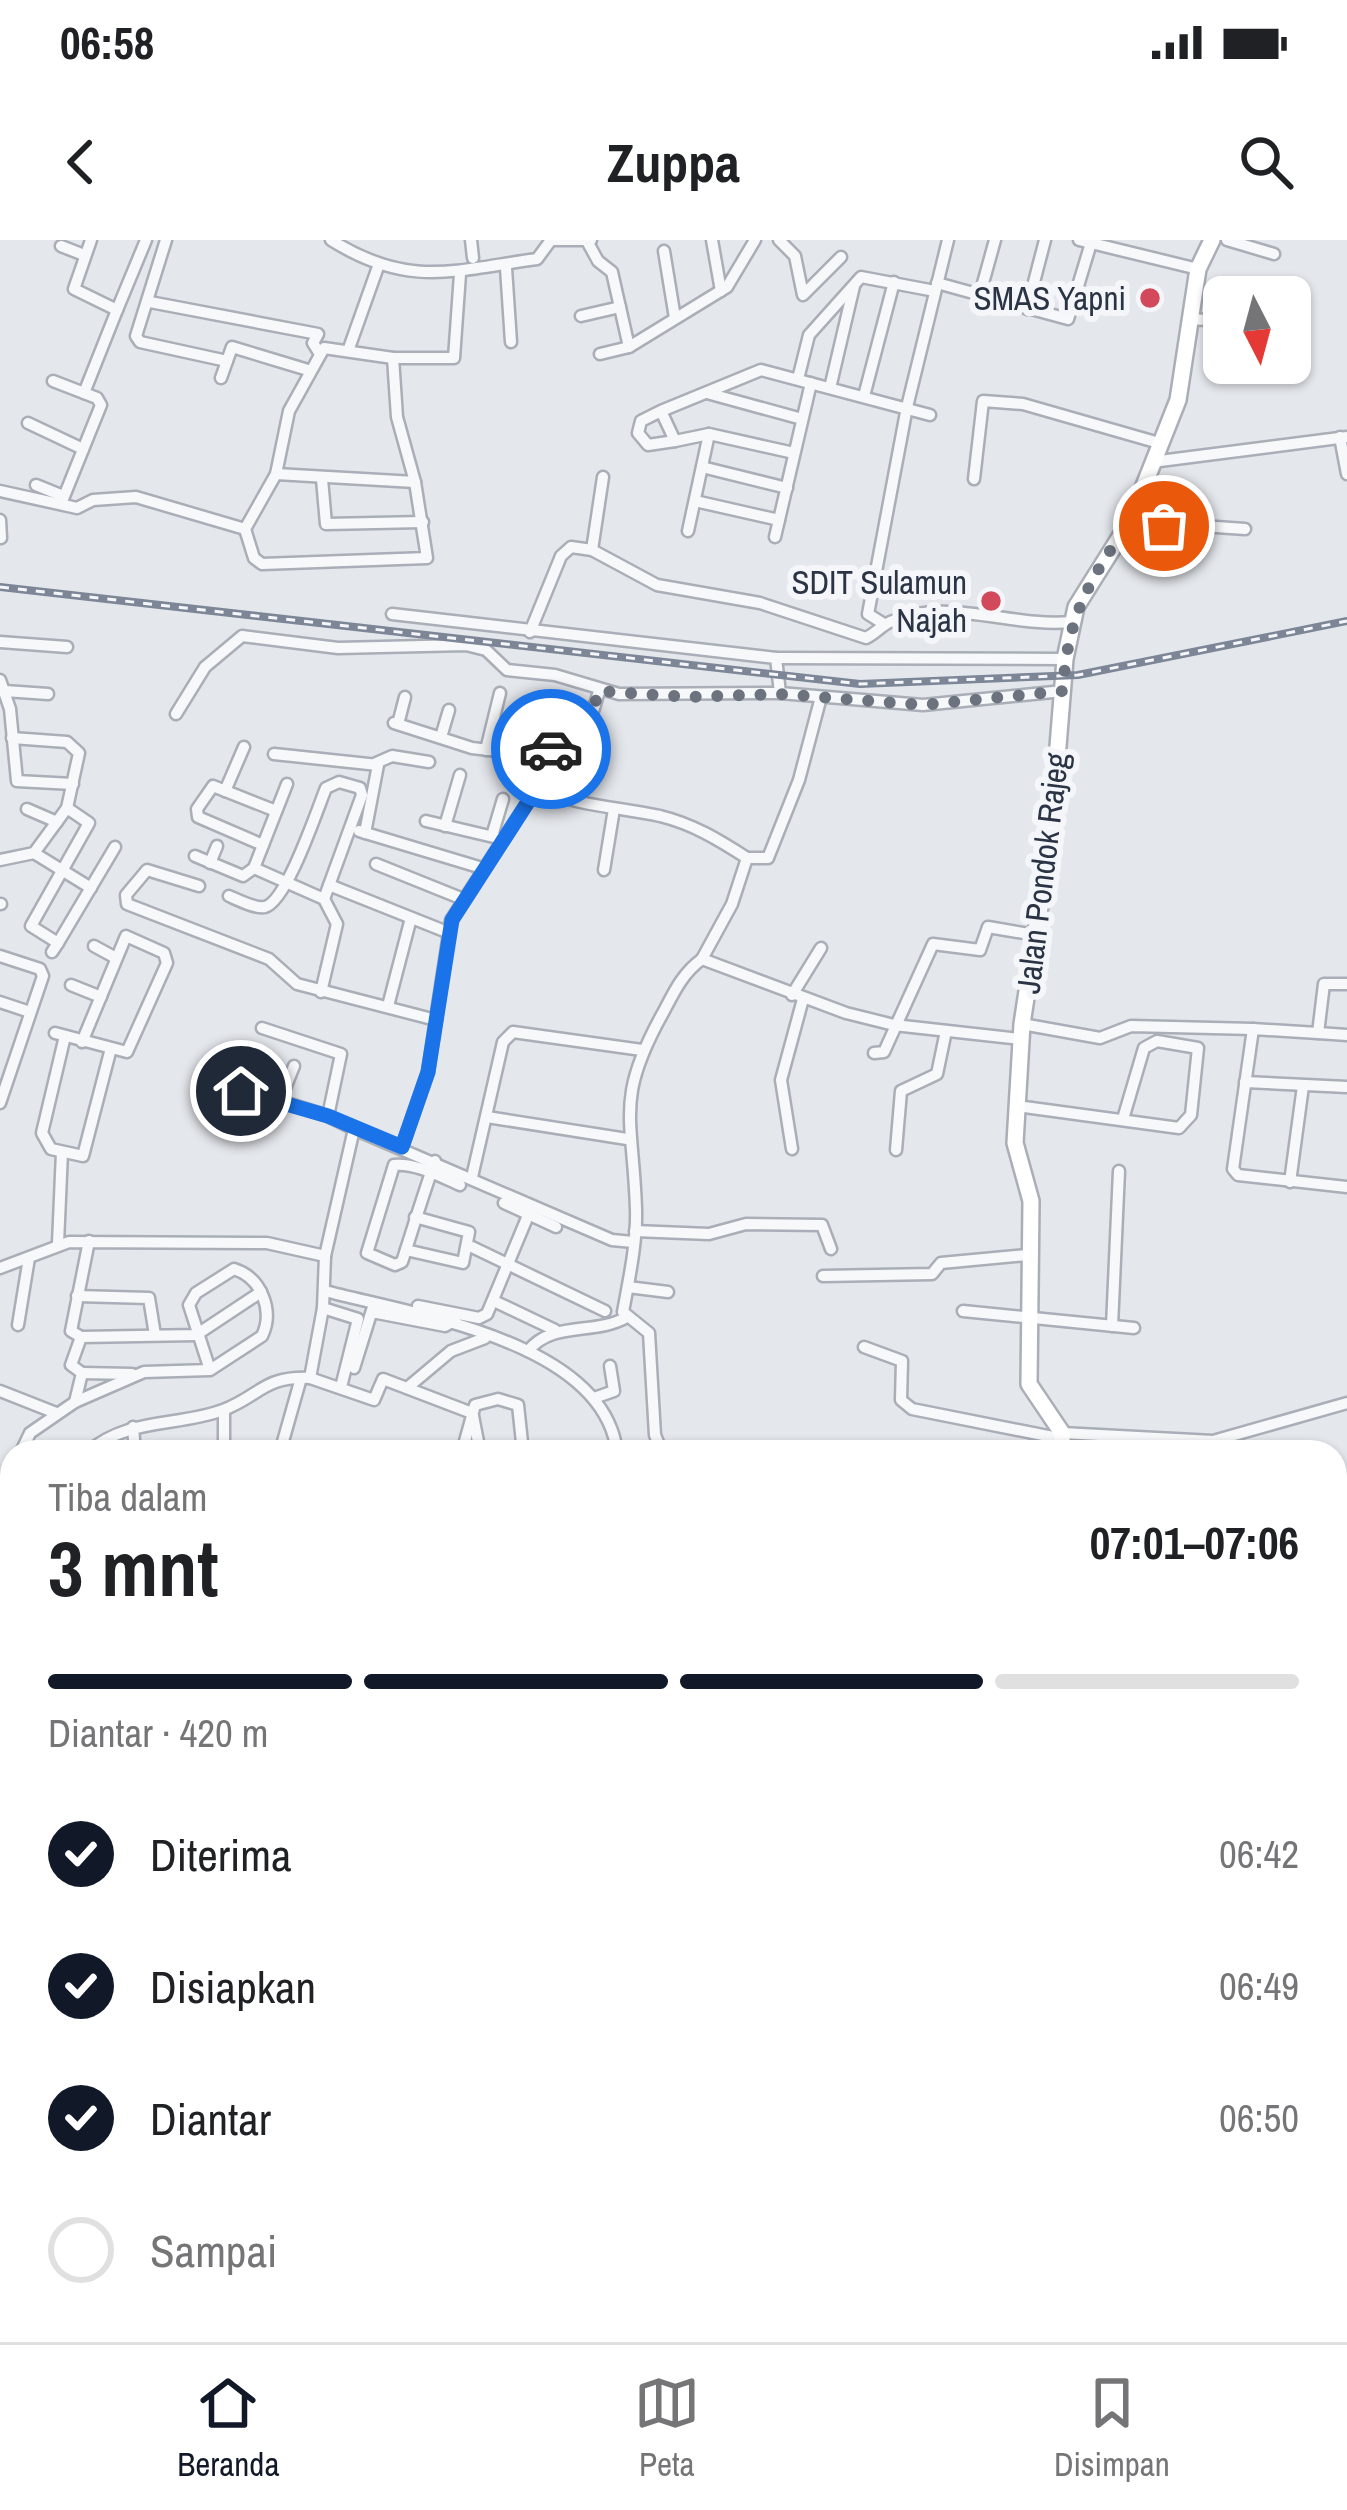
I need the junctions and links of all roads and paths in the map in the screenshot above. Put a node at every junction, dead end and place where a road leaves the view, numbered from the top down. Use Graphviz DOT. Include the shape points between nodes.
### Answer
graph roads {
  1 [pos="91,240"];
  2 [pos="146,240"];
  3 [pos="166,240"];
  4 [pos="331,240"];
  5 [pos="471,240"];
  6 [pos="712,240"];
  7 [pos="755,240"];
  8 [pos="779,240"];
  9 [pos="948,240"];
  10 [pos="995,240"];
  11 [pos="1045,240"];
  12 [pos="1212,240"];
  13 [pos="1227,240"];
  14 [pos="590,241"];
  15 [pos="1085,241"];
  16 [pos="61,246"];
  17 [pos="664,251"];
  18 [pos="1274,254"];
  19 [pos="84,255"];
  20 [pos="841,256"];
  21 [pos="473,257"];
  22 [pos="379,263"];
  23 [pos="506,268"];
  24 [pos="1198,269"];
  25 [pos="460,274"];
  26 [pos="855,281"];
  27 [pos="894,282"];
  28 [pos="936,287"];
  29 [pos="721,291"];
  30 [pos="980,294"];
  31 [pos="150,302"];
  32 [pos="620,307"];
  33 [pos="1027,309"];
  34 [pos="117,310"];
  35 [pos="581,316"];
  36 [pos="675,317"];
  37 [pos="1189,319"];
  38 [pos="1203,320"];
  39 [pos="511,342"];
  40 [pos="628,347"];
  41 [pos="348,351"];
  42 [pos="320,354"];
  43 [pos="600,354"];
  44 [pos="393,358"];
  45 [pos="227,361"];
  46 [pos="308,370"];
  47 [pos="221,377"];
  48 [pos="53,381"];
  49 [pos="804,381"];
  50 [pos="830,388"];
  51 [pos="84,393"];
  52 [pos="706,393"];
  53 [pos="864,396"];
  54 [pos="907,407"];
  55 [pos="661,411"];
  56 [pos="930,415"];
  57 [pos="802,418"];
  58 [pos="28,423"];
  59 [pos="709,434"];
  60 [pos="1344,437"];
  61 [pos="675,441"];
  62 [pos="1159,443"];
  63 [pos="83,449"];
  64 [pos="794,452"];
  65 [pos="1152,462"];
  66 [pos="702,467"];
  67 [pos="1347,474"];
  68 [pos="274,477"];
  69 [pos="603,477"];
  70 [pos="322,479"];
  71 [pos="974,479"];
  72 [pos="289,482"];
  73 [pos="415,482"];
  74 [pos="35,485"];
  75 [pos="787,488"];
  76 [pos="0,491"];
  77 [pos="62,500"];
  78 [pos="694,501"];
  79 [pos="0,520"];
  80 [pos="779,520"];
  81 [pos="1130,521"];
  82 [pos="423,522"];
  83 [pos="244,529"];
  84 [pos="1245,530"];
  85 [pos="688,531"];
  86 [pos="776,537"];
  87 [pos="1,538"];
  88 [pos="592,550"];
  89 [pos="392,614"];
  90 [pos="1071,622"];
  91 [pos="884,624"];
  92 [pos="530,632"];
  93 [pos="0,642"];
  94 [pos="67,646"];
  95 [pos="776,658"];
  96 [pos="1066,659"];
  97 [pos="2,686"];
  98 [pos="598,691"];
  99 [pos="1063,691"];
  100 [pos="500,693"];
  101 [pos="48,694"];
  102 [pos="780,694"];
  103 [pos="405,697"];
  104 [pos="821,698"];
  105 [pos="449,710"];
  106 [pos="176,714"];
  107 [pos="441,737"];
  108 [pos="12,738"];
  109 [pos="244,747"];
  110 [pos="486,750"];
  111 [pos="274,754"];
  112 [pos="549,758"];
  113 [pos="429,762"];
  114 [pos="376,763"];
  115 [pos="460,775"];
  116 [pos="74,784"];
  117 [pos="287,784"];
  118 [pos="537,788"];
  119 [pos="225,790"];
  120 [pos="503,799"];
  121 [pos="67,808"];
  122 [pos="27,809"];
  123 [pos="614,809"];
  124 [pos="276,811"];
  125 [pos="426,821"];
  126 [pos="57,823"];
  127 [pos="446,826"];
  128 [pos="351,828"];
  129 [pos="364,832"];
  130 [pos="497,837"];
  131 [pos="263,845"];
  132 [pos="217,846"];
  133 [pos="115,847"];
  134 [pos="34,853"];
  135 [pos="195,856"];
  136 [pos="747,858"];
  137 [pos="0,860"];
  138 [pos="210,862"];
  139 [pos="376,864"];
  140 [pos="254,868"];
  141 [pos="482,868"];
  142 [pos="604,870"];
  143 [pos="62,871"];
  144 [pos="286,884"];
  145 [pos="199,886"];
  146 [pos="329,886"];
  147 [pos="91,888"];
  148 [pos="229,896"];
  149 [pos="323,898"];
  150 [pos="464,899"];
  151 [pos="411,918"];
  152 [pos="447,932"];
  153 [pos="1035,935"];
  154 [pos="94,946"];
  155 [pos="821,948"];
  156 [pos="0,956"];
  157 [pos="116,958"];
  158 [pos="702,959"];
  159 [pos="1347,984"];
  160 [pos="71,985"];
  161 [pos="321,992"];
  162 [pos="101,997"];
  163 [pos="798,997"];
  164 [pos="0,1002"];
  165 [pos="388,1006"];
  166 [pos="29,1012"];
  167 [pos="436,1020"];
  168 [pos="894,1025"];
  169 [pos="262,1028"];
  170 [pos="1253,1029"];
  171 [pos="946,1030"];
  172 [pos="1021,1032"];
  173 [pos="1318,1033"];
  174 [pos="1347,1035"];
  175 [pos="82,1042"];
  176 [pos="0,1046"];
  177 [pos="642,1050"];
  178 [pos="16,1051"];
  179 [pos="110,1052"];
  180 [pos="874,1053"];
  181 [pos="294,1066"];
  182 [pos="1245,1082"];
  183 [pos="215,1084"];
  184 [pos="1303,1086"];
  185 [pos="1347,1087"];
  186 [pos="1,1095"];
  187 [pos="280,1101"];
  188 [pos="1017,1106"];
  189 [pos="328,1116"];
  190 [pos="487,1117"];
  191 [pos="1123,1119"];
  192 [pos="354,1130"];
  193 [pos="626,1138"];
  194 [pos="402,1147"];
  195 [pos="792,1149"];
  196 [pos="896,1150"];
  197 [pos="62,1152"];
  198 [pos="433,1167"];
  199 [pos="1119,1171"];
  200 [pos="472,1177"];
  201 [pos="1290,1182"];
  202 [pos="460,1185"];
  203 [pos="1347,1187"];
  204 [pos="504,1203"];
  205 [pos="531,1210"];
  206 [pos="415,1216"];
  207 [pos="556,1228"];
  208 [pos="634,1237"];
  209 [pos="89,1241"];
  210 [pos="58,1243"];
  211 [pos="472,1247"];
  212 [pos="831,1249"];
  213 [pos="406,1250"];
  214 [pos="1027,1255"];
  215 [pos="325,1256"];
  216 [pos="29,1258"];
  217 [pos="511,1264"];
  218 [pos="0,1268"];
  219 [pos="823,1276"];
  220 [pos="628,1287"];
  221 [pos="325,1291"];
  222 [pos="261,1292"];
  223 [pos="668,1292"];
  224 [pos="77,1296"];
  225 [pos="494,1301"];
  226 [pos="409,1304"];
  227 [pos="323,1308"];
  228 [pos="373,1308"];
  229 [pos="604,1311"];
  230 [pos="963,1311"];
  231 [pos="627,1317"];
  232 [pos="1027,1321"];
  233 [pos="18,1324"];
  234 [pos="1112,1326"];
  235 [pos="1134,1328"];
  236 [pos="555,1330"];
  237 [pos="196,1335"];
  238 [pos="155,1336"];
  239 [pos="81,1337"];
  240 [pos="484,1338"];
  241 [pos="864,1347"];
  242 [pos="528,1351"];
  243 [pos="610,1366"];
  244 [pos="353,1368"];
  245 [pos="210,1370"];
  246 [pos="82,1373"];
  247 [pos="134,1375"];
  248 [pos="306,1378"];
  249 [pos="341,1387"];
  250 [pos="407,1388"];
  251 [pos="0,1391"];
  252 [pos="594,1399"];
  253 [pos="76,1402"];
  254 [pos="1347,1403"];
  255 [pos="38,1405"];
  256 [pos="224,1410"];
  257 [pos="472,1412"];
  258 [pos="56,1413"];
  259 [pos="134,1427"];
  260 [pos="30,1433"];
  261 [pos="114,1436"];
  262 [pos="27,1440"];
  263 [pos="108,1440"];
  264 [pos="114,1440"];
  265 [pos="135,1440"];
  266 [pos="224,1440"];
  267 [pos="284,1440"];
  268 [pos="471,1440"];
  269 [pos="520,1440"];
  270 [pos="615,1440"];
  271 [pos="658,1440"];
  272 [pos="1057,1440"];
  273 [pos="1061,1440"];
  274 [pos="1217,1440"];
  1 -- 19 [label="street"];
  2 -- 34 [label="street"];
  3 -- 31 [label="street"];
  4 -- 22 [label="street"];
  5 -- 21 [label="street"];
  6 -- 29 [label="street"];
  7 -- 29 [label="street"];
  8 -- 20 [label="street" via="795,256 803,295"];
  9 -- 28 [label="street"];
  10 -- 30 [label="street"];
  11 -- 33 [label="street"];
  12 -- 24 [label="main road, Jalan Pondok Rajeg"];
  13 -- 18 [label="street"];
  14 -- 23 [label="street" via="551,240 537,259"];
  14 -- 32 [label="street" via="612,272"];
  15 -- 24 [label="street"];
  15 -- 33 [label="street" via="1068,319"];
  16 -- 19 [label="street"];
  17 -- 36 [label="street"];
  19 -- 34 [label="street" via="74,289"];
  22 -- 25 [label="street"];
  22 -- 41 [label="street"];
  23 -- 25 [label="street"];
  23 -- 39 [label="street"];
  24 -- 37 [label="main road, Jalan Pondok Rajeg"];
  25 -- 44 [label="street" via="454,358"];
  26 -- 27 [label="street"];
  26 -- 49 [label="street" via="809,335"];
  26 -- 50 [label="street"];
  27 -- 28 [label="street"];
  27 -- 53 [label="street"];
  28 -- 30 [label="street"];
  28 -- 54 [label="street"];
  29 -- 36 [label="street"];
  30 -- 33 [label="street"];
  31 -- 42 [label="street" via="318,334"];
  31 -- 45 [label="street" via="140,341"];
  32 -- 35 [label="street"];
  32 -- 40 [label="street"];
  34 -- 51 [label="street"];
  36 -- 40 [label="street"];
  37 -- 38 [label="street"];
  37 -- 62 [label="main road, Jalan Pondok Rajeg" via="1186,375"];
  40 -- 43 [label="street"];
  41 -- 42 [label="street"];
  41 -- 44 [label="street"];
  42 -- 46 [label="street"];
  44 -- 73 [label="street" via="399,433"];
  45 -- 46 [label="street" via="233,347"];
  45 -- 47 [label="street"];
  46 -- 68 [label="street"];
  48 -- 51 [label="street"];
  49 -- 50 [label="street"];
  49 -- 52 [label="street" via="758,370"];
  49 -- 57 [label="street"];
  50 -- 53 [label="street"];
  51 -- 63 [label="street" via="101,405"];
  52 -- 55 [label="street"];
  52 -- 57 [label="street"];
  53 -- 54 [label="street"];
  54 -- 56 [label="street"];
  54 -- 91 [label="street" via="868,614"];
  55 -- 61 [label="street"];
  55 -- 61 [label="street" via="638,433 648,446"];
  57 -- 64 [label="street"];
  58 -- 63 [label="street"];
  59 -- 61 [label="street"];
  59 -- 64 [label="street"];
  59 -- 66 [label="street"];
  60 -- 65 [label="street"];
  60 -- 67 [label="street"];
  62 -- 65 [label="main road, Jalan Pondok Rajeg"];
  62 -- 71 [label="street" via="983,400"];
  63 -- 77 [label="street"];
  64 -- 75 [label="street"];
  65 -- 81 [label="main road, Jalan Pondok Rajeg"];
  66 -- 75 [label="street"];
  66 -- 78 [label="street"];
  68 -- 70 [label="street"];
  68 -- 72 [label="street"];
  68 -- 83 [label="street"];
  69 -- 88 [label="street"];
  70 -- 73 [label="street"];
  70 -- 82 [label="street" via="326,524"];
  73 -- 82 [label="street"];
  74 -- 77 [label="street"];
  75 -- 80 [label="street"];
  76 -- 77 [label="street"];
  77 -- 83 [label="street" via="77,508 136,497"];
  78 -- 80 [label="street"];
  78 -- 85 [label="street"];
  79 -- 87 [label="street"];
  80 -- 86 [label="street"];
  81 -- 84 [label="street"];
  81 -- 90 [label="main road, Jalan Pondok Rajeg"];
  82 -- 83 [label="street" via="425,559 343,565 262,564"];
  88 -- 91 [label="street" via="657,585 760,603 866,638"];
  88 -- 92 [label="street" via="565,550"];
  89 -- 92 [label="street"];
  90 -- 91 [label="street" via="1038,626 947,612"];
  90 -- 96 [label="main road, Jalan Pondok Rajeg"];
  92 -- 95 [label="street"];
  93 -- 94 [label="street"];
  95 -- 96 [label="street"];
  95 -- 102 [label="street"];
  96 -- 99 [label="main road, Jalan Pondok Rajeg"];
  97 -- 101 [label="street"];
  97 -- 108 [label="street"];
  98 -- 102 [label="street"];
  98 -- 106 [label="street" via="507,670 486,650 466,645 338,648 242,636 206,667"];
  98 -- 112 [label="street" via="589,725 557,720"];
  99 -- 104 [label="street" via="923,705"];
  99 -- 153 [label="main road, Jalan Pondok Rajeg"];
  100 -- 110 [label="street"];
  102 -- 104 [label="street"];
  103 -- 107 [label="street" via="396,723"];
  104 -- 136 [label="street" via="769,858"];
  105 -- 107 [label="street"];
  107 -- 110 [label="street"];
  108 -- 116 [label="street" via="16,781"];
  108 -- 116 [label="street" via="67,742 79,753"];
  109 -- 119 [label="street"];
  110 -- 112 [label="street"];
  111 -- 114 [label="street"];
  112 -- 118 [label="street"];
  113 -- 114 [label="street" via="392,756"];
  114 -- 129 [label="street"];
  115 -- 127 [label="street"];
  116 -- 121 [label="street"];
  117 -- 124 [label="street"];
  118 -- 123 [label="street"];
  118 -- 130 [label="street"];
  119 -- 124 [label="street"];
  119 -- 131 [label="street" via="207,787 198,817"];
  120 -- 130 [label="street"];
  121 -- 126 [label="street"];
  121 -- 143 [label="street" via="90,826"];
  122 -- 126 [label="street"];
  123 -- 136 [label="street" via="705,831"];
  123 -- 142 [label="street"];
  124 -- 131 [label="street"];
  125 -- 127 [label="street"];
  126 -- 134 [label="street"];
  127 -- 130 [label="street"];
  128 -- 129 [label="street"];
  128 -- 144 [label="street" via="362,791 332,784"];
  128 -- 146 [label="street"];
  129 -- 141 [label="street"];
  130 -- 141 [label="street"];
  131 -- 140 [label="street"];
  132 -- 138 [label="street"];
  133 -- 147 [label="street"];
  134 -- 137 [label="street"];
  134 -- 143 [label="street"];
  135 -- 138 [label="street"];
  136 -- 158 [label="street"];
  138 -- 140 [label="street" via="243,876"];
  139 -- 150 [label="street"];
  140 -- 144 [label="street"];
  141 -- 150 [label="street"];
  143 -- 147 [label="street"];
  143 -- 147 [label="street" via="31,926 55,948"];
  144 -- 148 [label="street" via="263,907"];
  144 -- 149 [label="street"];
  145 -- 161 [label="street" via="147,869 127,904 269,959 293,982"];
  146 -- 149 [label="street"];
  146 -- 151 [label="street"];
  149 -- 161 [label="street" via="337,924"];
  150 -- 152 [label="street"];
  151 -- 152 [label="street"];
  151 -- 165 [label="street"];
  152 -- 167 [label="street"];
  153 -- 168 [label="street" via="988,927 980,950 933,944"];
  153 -- 172 [label="main road, Jalan Pondok Rajeg"];
  154 -- 157 [label="street"];
  155 -- 163 [label="street"];
  156 -- 166 [label="street" via="43,973"];
  157 -- 162 [label="street"];
  157 -- 179 [label="street" via="126,936 167,959 130,1049"];
  158 -- 163 [label="street"];
  158 -- 177 [label="street" via="687,970"];
  159 -- 173 [label="street" via="1324,984"];
  160 -- 162 [label="street"];
  161 -- 165 [label="street"];
  162 -- 175 [label="street"];
  163 -- 168 [label="street"];
  163 -- 195 [label="street" via="781,1080"];
  164 -- 166 [label="street"];
  165 -- 167 [label="street"];
  166 -- 178 [label="street"];
  167 -- 194 [label="street"];
  168 -- 171 [label="street"];
  168 -- 180 [label="street" via="884,1052"];
  169 -- 189 [label="street" via="341,1054"];
  170 -- 172 [label="street" via="1131,1026 1100,1038"];
  170 -- 173 [label="street"];
  170 -- 182 [label="street"];
  171 -- 172 [label="street"];
  171 -- 196 [label="street" via="937,1074 901,1090"];
  172 -- 188 [label="main road, Jalan Pondok Rajeg"];
  173 -- 174 [label="street"];
  175 -- 179 [label="street"];
  175 -- 197 [label="street" via="60,1034 42,1133"];
  176 -- 178 [label="street"];
  177 -- 190 [label="street" via="513,1032 503,1042"];
  177 -- 193 [label="street"];
  178 -- 186 [label="street"];
  179 -- 197 [label="street" via="83,1156"];
  181 -- 187 [label="street"];
  182 -- 184 [label="street"];
  182 -- 201 [label="street" via="1233,1169"];
  183 -- 187 [label="street"];
  184 -- 185 [label="street"];
  184 -- 201 [label="street"];
  187 -- 189 [label="street"];
  188 -- 191 [label="street"];
  188 -- 214 [label="main road, Jalan Pondok Rajeg" via="1015,1143 1030,1201"];
  189 -- 192 [label="street"];
  190 -- 193 [label="street"];
  190 -- 200 [label="street"];
  191 -- 191 [label="street" via="1144,1048 1156,1041 1198,1048 1185,1126"];
  192 -- 194 [label="street"];
  192 -- 215 [label="street"];
  193 -- 208 [label="street"];
  194 -- 198 [label="street"];
  197 -- 210 [label="street"];
  198 -- 200 [label="street"];
  198 -- 202 [label="street"];
  198 -- 206 [label="street"];
  198 -- 213 [label="street" via="394,1165 367,1253 395,1265"];
  199 -- 234 [label="street"];
  200 -- 205 [label="street"];
  201 -- 203 [label="street"];
  204 -- 205 [label="street"];
  205 -- 207 [label="street"];
  205 -- 208 [label="street" via="612,1240"];
  205 -- 217 [label="street"];
  206 -- 213 [label="street"];
  206 -- 213 [label="street" via="470,1232 463,1263"];
  208 -- 212 [label="street" via="822,1225"];
  208 -- 220 [label="street"];
  209 -- 210 [label="street"];
  209 -- 215 [label="street" via="267,1243"];
  209 -- 224 [label="street"];
  210 -- 216 [label="street"];
  211 -- 217 [label="street"];
  214 -- 219 [label="street" via="941,1263 932,1274 909,1277"];
  214 -- 232 [label="main road, Jalan Pondok Rajeg"];
  215 -- 221 [label="street"];
  216 -- 218 [label="street"];
  216 -- 233 [label="street"];
  217 -- 225 [label="street"];
  217 -- 229 [label="street"];
  220 -- 223 [label="street"];
  220 -- 231 [label="street"];
  221 -- 227 [label="street"];
  221 -- 228 [label="street"];
  222 -- 237 [label="street"];
  222 -- 237 [label="street" via="234,1269 196,1293"];
  222 -- 245 [label="street" via="268,1311 262,1336"];
  224 -- 238 [label="street" via="149,1298"];
  224 -- 239 [label="street" via="71,1331"];
  225 -- 226 [label="street" via="479,1318"];
  225 -- 236 [label="street"];
  227 -- 248 [label="street"];
  227 -- 249 [label="street" via="358,1319"];
  228 -- 240 [label="street" via="455,1320"];
  228 -- 244 [label="street"];
  230 -- 232 [label="street"];
  231 -- 242 [label="street" via="548,1332"];
  231 -- 271 [label="street" via="649,1333"];
  232 -- 234 [label="street"];
  232 -- 273 [label="main road, Jalan Pondok Rajeg" via="1033,1397"];
  234 -- 235 [label="street"];
  237 -- 238 [label="street"];
  237 -- 245 [label="street"];
  238 -- 239 [label="street"];
  239 -- 246 [label="street" via="71,1365"];
  240 -- 242 [label="street"];
  240 -- 250 [label="street" via="451,1351"];
  241 -- 272 [label="street" via="902,1361 901,1400 911,1409"];
  242 -- 252 [label="street"];
  243 -- 252 [label="street" via="614,1391"];
  245 -- 247 [label="street"];
  246 -- 247 [label="street"];
  246 -- 253 [label="street"];
  247 -- 253 [label="street"];
  248 -- 249 [label="street"];
  248 -- 256 [label="street" via="267,1382"];
  248 -- 267 [label="street"];
  249 -- 250 [label="street" via="374,1400 382,1379"];
  250 -- 257 [label="street"];
  251 -- 255 [label="street"];
  252 -- 270 [label="street"];
  253 -- 258 [label="street"];
  254 -- 274 [label="street"];
  255 -- 258 [label="street"];
  255 -- 260 [label="street"];
  256 -- 259 [label="street"];
  256 -- 266 [label="street"];
  257 -- 268 [label="street"];
  257 -- 269 [label="street" via="479,1400 512,1400"];
  258 -- 260 [label="street"];
  259 -- 261 [label="street"];
  259 -- 265 [label="street"];
  260 -- 262 [label="street"];
  261 -- 263 [label="street"];
  261 -- 264 [label="street"];
}
